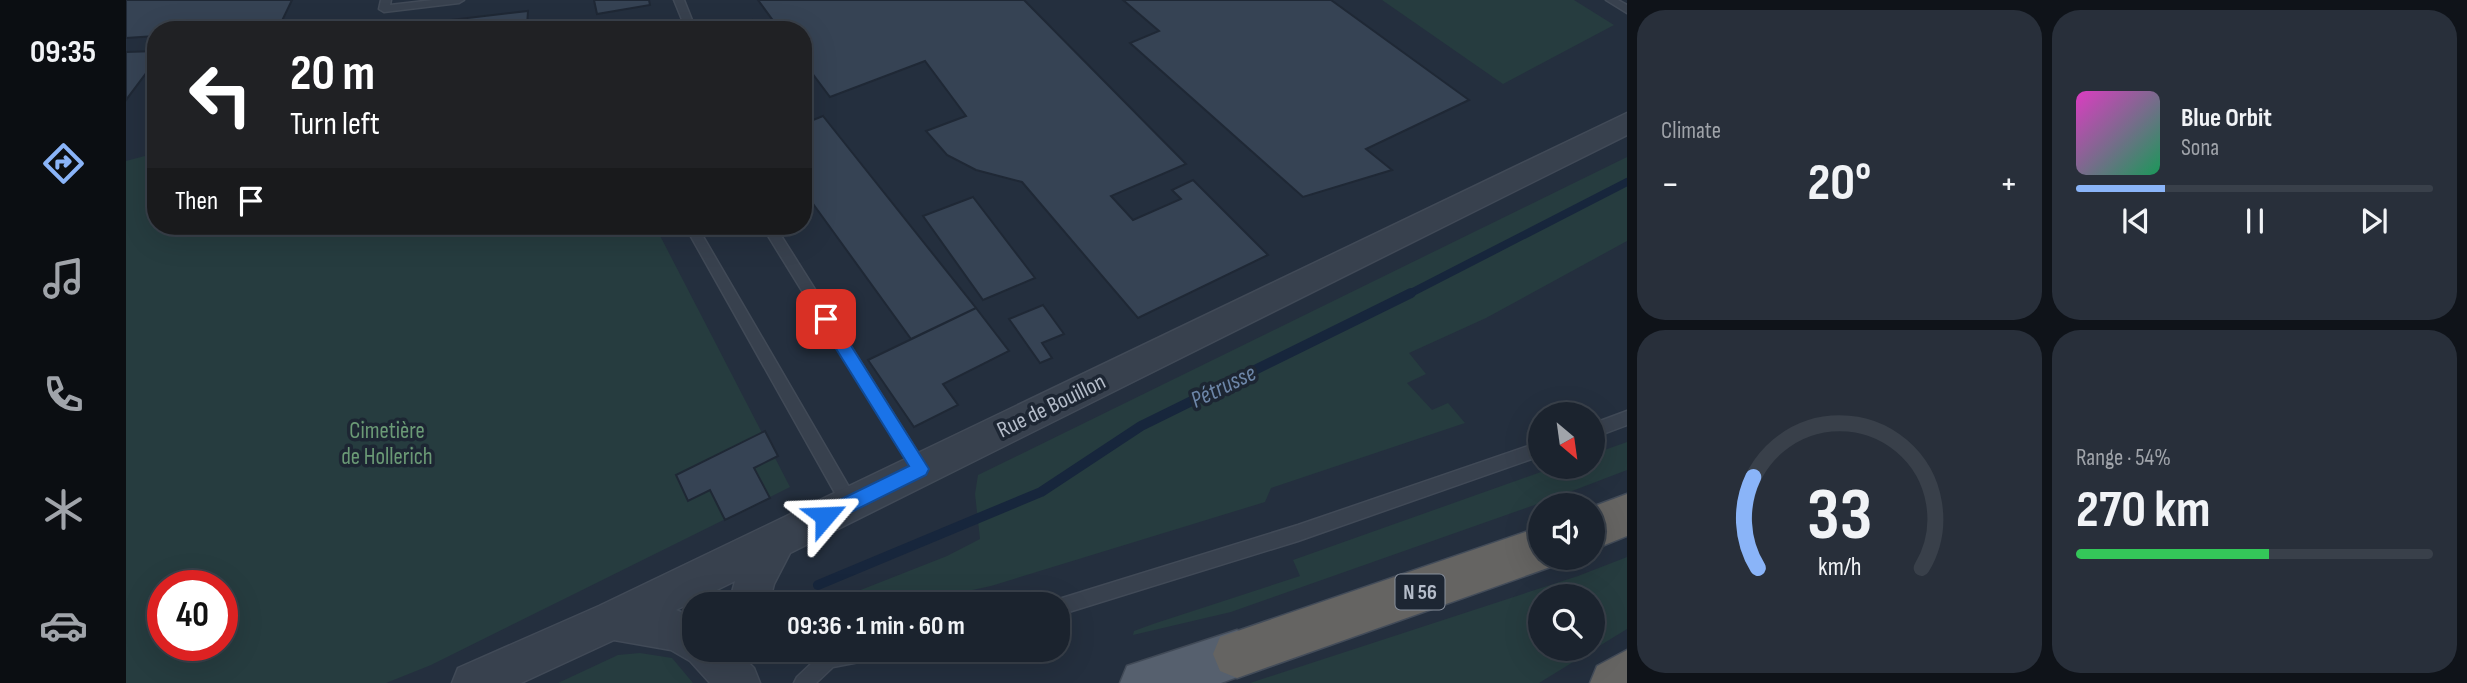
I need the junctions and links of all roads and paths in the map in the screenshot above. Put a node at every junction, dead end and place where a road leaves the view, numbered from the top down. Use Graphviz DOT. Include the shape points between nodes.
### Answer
graph roads {
  1 [pos="386,0"];
  2 [pos="459,0"];
  3 [pos="679,0"];
  4 [pos="1611,0"];
  5 [pos="1627,10"];
  6 [pos="688,21"];
  7 [pos="1627,123"];
  8 [pos="696,235"];
  9 [pos="774,235"];
  10 [pos="1627,418"];
  11 [pos="1605,426"];
  12 [pos="1528,453"];
  13 [pos="920,469"];
  14 [pos="850,504"];
  15 [pos="1627,515"];
  16 [pos="1605,524"];
  17 [pos="777,539"];
  18 [pos="1528,554"];
  19 [pos="751,592"];
  20 [pos="1070,604"];
  21 [pos="613,620"];
  22 [pos="682,636"];
  23 [pos="1237,653"];
  24 [pos="718,662"];
  25 [pos="741,662"];
  26 [pos="826,662"];
  27 [pos="1627,674"];
  28 [pos="473,683"];
  29 [pos="741,683"];
  30 [pos="803,683"];
  31 [pos="1144,683"];
  32 [pos="1614,683"];
  1 -- 2 [label="lane" via="384,9"];
  3 -- 6 [label="lane"];
  4 -- 5 [label="lane"];
  7 -- 13 [label="street, Rue de Bouillon"];
  8 -- 14 [label="lane"];
  9 -- 13 [label="lane"];
  10 -- 11 [label="lane"];
  12 -- 20 [label="lane" via="1298,533"];
  13 -- 14 [label="street, Rue de Bouillon"];
  14 -- 17 [label="street, Rue de Bouillon"];
  15 -- 16 [label="highway"];
  17 -- 19 [label="street"];
  17 -- 21 [label="street, Rue de Bouillon"];
  18 -- 23 [label="highway, N 56"];
  21 -- 22 [label="street"];
  21 -- 28 [label="street, Rue de Bouillon"];
  23 -- 31 [label="main road, N 56"];
  24 -- 29 [label="street"];
  25 -- 29 [label="street"];
  26 -- 30 [label="lane"];
  27 -- 32 [label="highway"];
}
